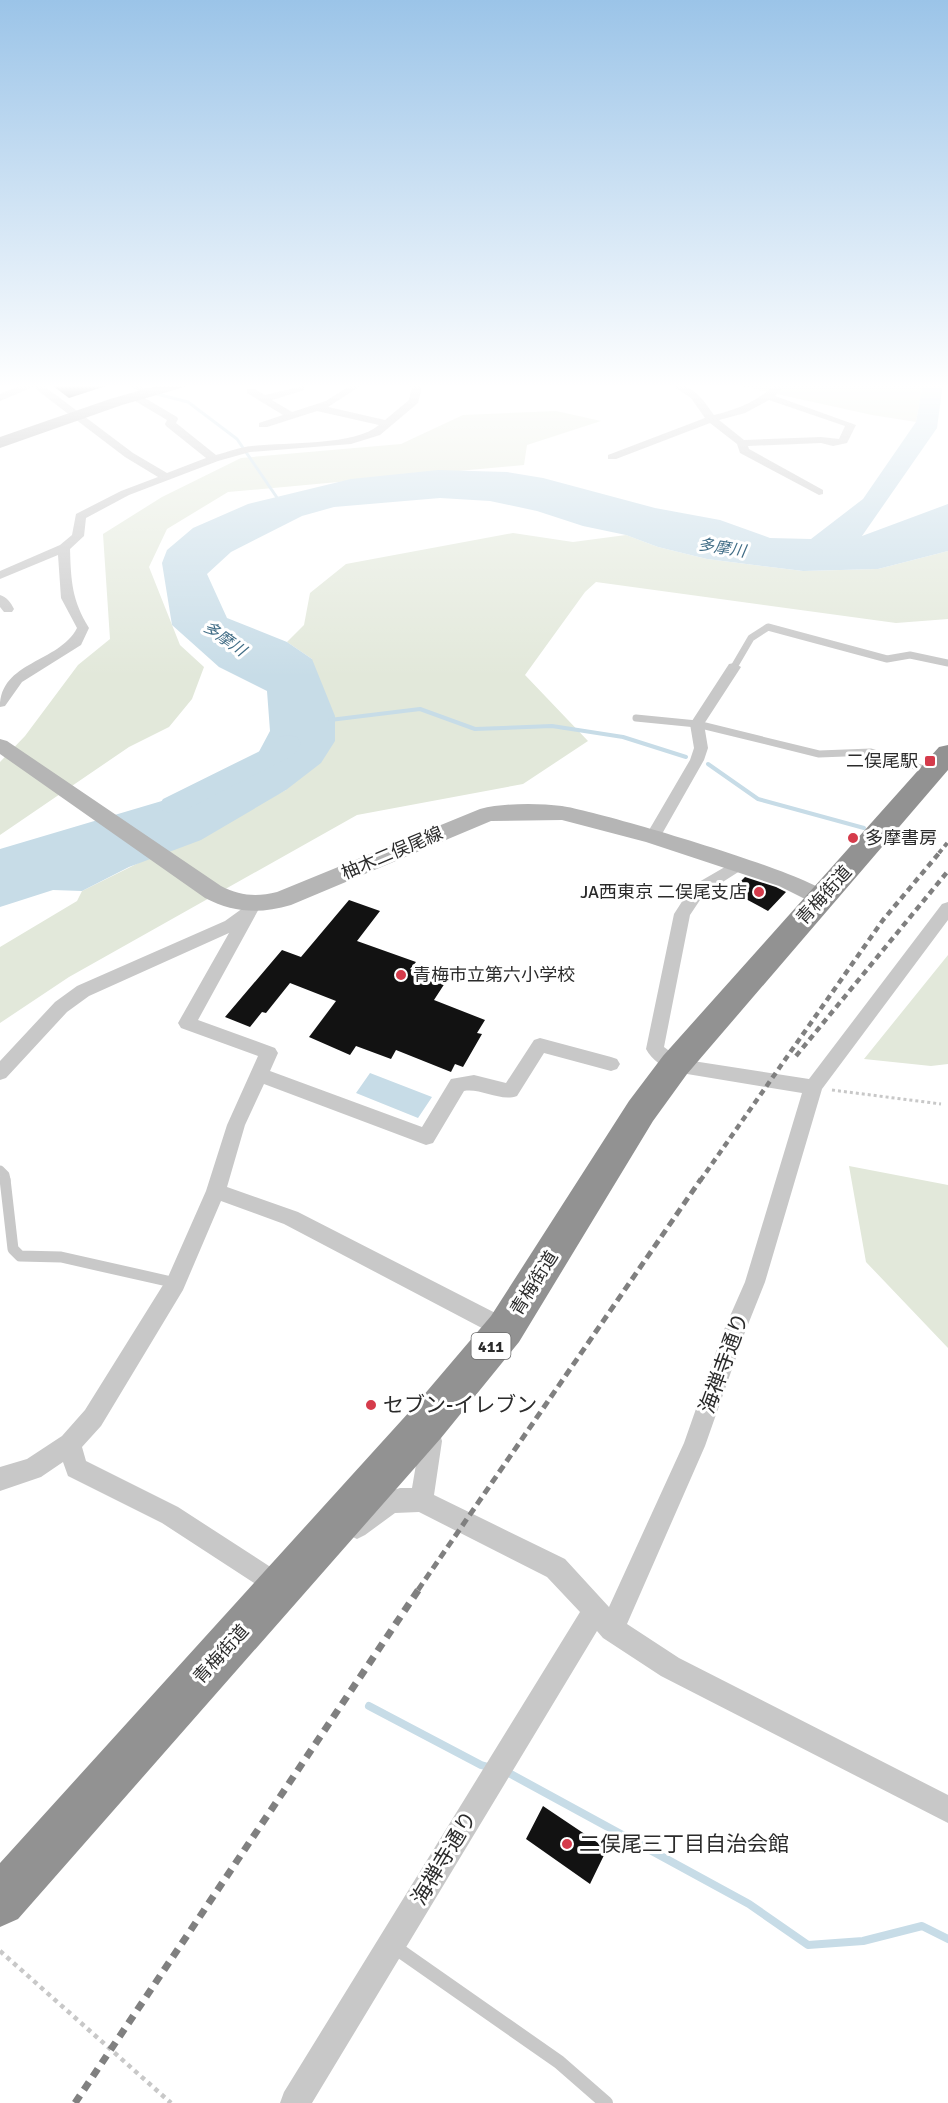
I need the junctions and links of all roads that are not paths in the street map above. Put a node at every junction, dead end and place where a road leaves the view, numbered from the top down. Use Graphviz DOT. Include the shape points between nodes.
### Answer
graph roads {
  1 [pos="159,481"];
  2 [pos="799,481"];
  3 [pos="819,492"];
  4 [pos="64,548"];
  5 [pos="0,575"];
  6 [pos="948,663"];
  7 [pos="734,667"];
  8 [pos="0,703"];
  9 [pos="636,718"];
  10 [pos="697,724"];
  11 [pos="0,745"];
  12 [pos="940,763"];
  13 [pos="653,837"];
  14 [pos="737,865"];
  15 [pos="821,897"];
  16 [pos="253,905"];
  17 [pos="948,908"];
  18 [pos="611,1064"];
  19 [pos="675,1065"];
  20 [pos="0,1073"];
  21 [pos="259,1075"];
  22 [pos="813,1088"];
  23 [pos="0,1170"];
  24 [pos="216,1191"];
  25 [pos="176,1283"];
  26 [pos="505,1329"];
  27 [pos="426,1424"];
  28 [pos="70,1443"];
  29 [pos="0,1479"];
  30 [pos="421,1501"];
  31 [pos="339,1521"];
  32 [pos="280,1588"];
  33 [pos="603,1621"];
  34 [pos="948,1809"];
  35 [pos="0,1901"];
  36 [pos="391,1945"];
  37 [pos="295,2103"];
  38 [pos="606,2103"];
  1 -- 4 [label="street" via="80,516 78,536"];
  2 -- 3 [label="street"];
  4 -- 5 [label="street"];
  4 -- 8 [label="street" via="67,599 82,633 76,642 17,679"];
  6 -- 7 [label="lane" via="910,655 887,659 768,627 759,629 745,642"];
  7 -- 10 [label="street"];
  9 -- 10 [label="lane"];
  10 -- 12 [label="lane" via="819,754 871,752"];
  10 -- 13 [label="street" via="701,748 697,760"];
  11 -- 16 [label="main road, 柚木二俣尾線" via="213,892 234,902"];
  12 -- 15 [label="highway, 青梅街道 / 411"];
  13 -- 14 [label="main road, 柚木二俣尾線"];
  13 -- 16 [label="main road, 柚木二俣尾線" via="562,813 488,814 299,893"];
  14 -- 15 [label="main road, 柚木二俣尾線"];
  14 -- 19 [label="street" via="698,890 682,914 656,1049"];
  15 -- 19 [label="highway, 青梅街道 / 411"];
  16 -- 20 [label="street" via="231,925 84,990 61,1007"];
  16 -- 21 [label="street" via="187,1023 269,1053"];
  17 -- 22 [label="street"];
  18 -- 21 [label="street" via="540,1045 510,1092 474,1082 458,1084 426,1137"];
  19 -- 22 [label="street"];
  19 -- 26 [label="highway, 青梅街道 / 411" via="641,1111"];
  21 -- 24 [label="street" via="236,1125"];
  22 -- 33 [label="street, 海禅寺通り" via="755,1282 693,1446"];
  23 -- 25 [label="lane" via="5,1175 13,1249 20,1256 61,1257"];
  24 -- 25 [label="street"];
  24 -- 26 [label="street" via="291,1218"];
  25 -- 28 [label="street" via="93,1418"];
  26 -- 27 [label="highway, 青梅街道 / 411"];
  27 -- 30 [label="street" via="431,1441"];
  27 -- 31 [label="highway, 青梅街道 / 411"];
  28 -- 29 [label="street" via="33,1469"];
  28 -- 32 [label="street" via="76,1468 170,1515"];
  30 -- 31 [label="street" via="389,1500 357,1527"];
  30 -- 33 [label="street" via="556,1568"];
  31 -- 32 [label="highway, 青梅街道 / 411"];
  32 -- 35 [label="highway, 青梅街道 / 411"];
  33 -- 34 [label="street" via="670,1668"];
  33 -- 36 [label="street, 海禅寺通り" via="509,1752"];
  36 -- 37 [label="street, 海禅寺通り"];
  36 -- 38 [label="lane" via="560,2062"];
}
